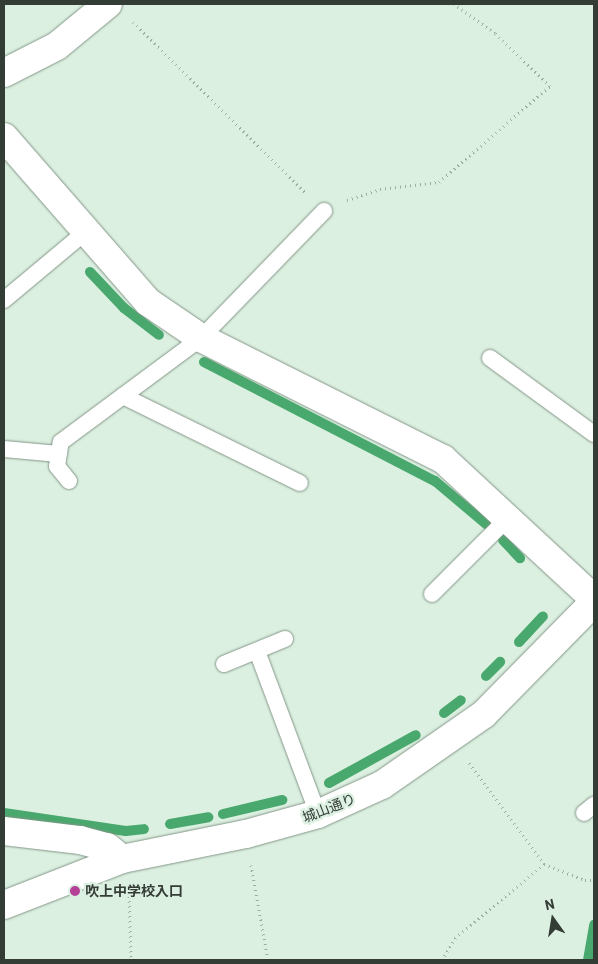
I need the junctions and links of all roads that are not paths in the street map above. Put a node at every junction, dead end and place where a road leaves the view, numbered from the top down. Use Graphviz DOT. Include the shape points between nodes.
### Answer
graph roads {
  1 [pos="118,11"];
  2 [pos="4,73"];
  3 [pos="4,136"];
  4 [pos="324,211"];
  5 [pos="84,233"];
  6 [pos="4,300"];
  7 [pos="201,338"];
  8 [pos="490,358"];
  9 [pos="124,396"];
  10 [pos="594,434"];
  11 [pos="4,449"];
  12 [pos="59,454"];
  13 [pos="69,481"];
  14 [pos="300,483"];
  15 [pos="510,517"];
  16 [pos="432,594"];
  17 [pos="594,600"];
  18 [pos="285,639"];
  19 [pos="257,651"];
  20 [pos="224,664"];
  21 [pos="318,814"];
  22 [pos="4,831"];
  23 [pos="122,859"];
  24 [pos="4,905"];
  1 -- 2 [label="street"];
  3 -- 5 [label="street"];
  4 -- 7 [label="lane"];
  5 -- 6 [label="lane"];
  5 -- 7 [label="street" via="134,290"];
  7 -- 9 [label="lane"];
  7 -- 15 [label="street" via="443,459"];
  8 -- 10 [label="lane"];
  9 -- 12 [label="lane" via="61,442"];
  9 -- 14 [label="lane"];
  11 -- 12 [label="lane"];
  12 -- 13 [label="lane" via="56,466"];
  15 -- 16 [label="lane"];
  15 -- 17 [label="street"];
  17 -- 21 [label="street, 城山通り" via="484,714 452,739 382,786"];
  18 -- 19 [label="lane"];
  19 -- 20 [label="lane"];
  19 -- 21 [label="lane"];
  21 -- 23 [label="street, 城山通り" via="246,834"];
  22 -- 23 [label="street" via="80,840 107,847"];
  23 -- 24 [label="street, 城山通り"];
}
